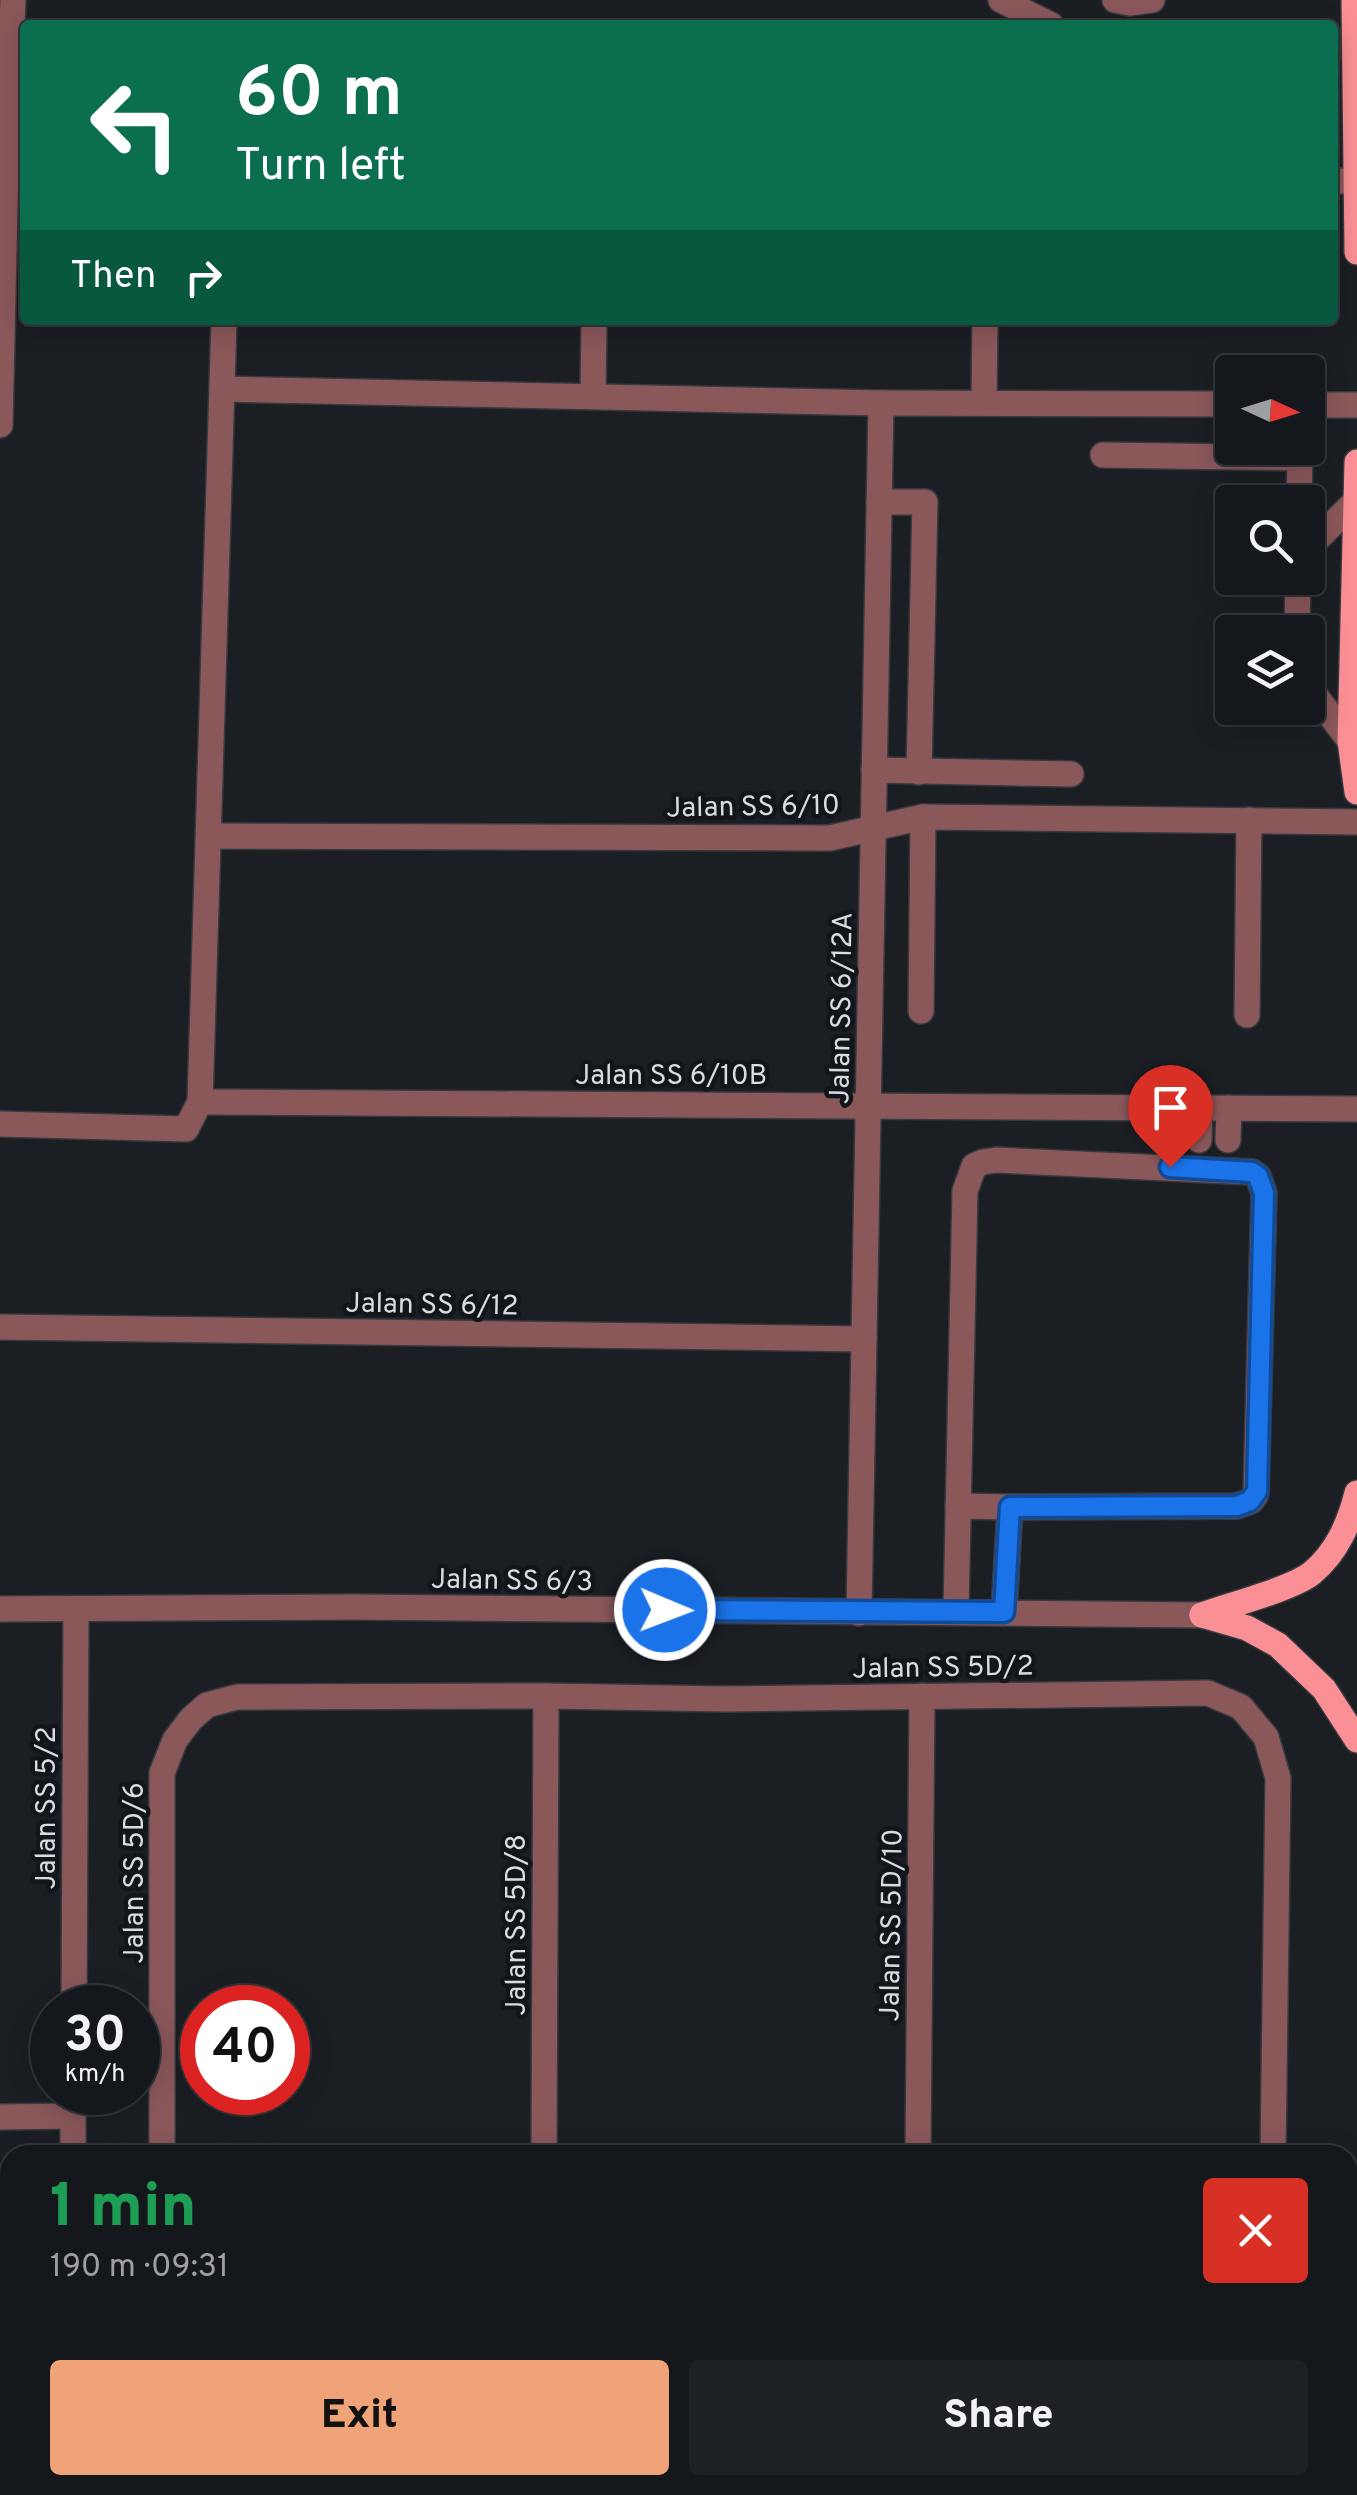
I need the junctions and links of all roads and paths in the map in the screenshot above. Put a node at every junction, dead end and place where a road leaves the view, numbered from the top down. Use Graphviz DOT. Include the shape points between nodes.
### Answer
graph roads {
  1 [pos="1002,0"];
  2 [pos="1116,0"];
  3 [pos="1152,0"];
  4 [pos="1354,0"];
  5 [pos="10,4"];
  6 [pos="1040,20"];
  7 [pos="15,165"];
  8 [pos="1356,182"];
  9 [pos="1357,252"];
  10 [pos="224,325"];
  11 [pos="594,325"];
  12 [pos="985,325"];
  13 [pos="1,357"];
  14 [pos="222,389"];
  15 [pos="593,396"];
  16 [pos="984,403"];
  17 [pos="881,404"];
  18 [pos="1215,404"];
  19 [pos="1325,405"];
  20 [pos="1357,405"];
  21 [pos="0,426"];
  22 [pos="1104,455"];
  23 [pos="1357,462"];
  24 [pos="1299,485"];
  25 [pos="1356,500"];
  26 [pos="879,502"];
  27 [pos="1325,531"];
  28 [pos="1325,708"];
  29 [pos="1350,741"];
  30 [pos="874,770"];
  31 [pos="919,772"];
  32 [pos="1072,774"];
  33 [pos="1357,792"];
  34 [pos="922,817"];
  35 [pos="1249,820"];
  36 [pos="1357,822"];
  37 [pos="873,828"];
  38 [pos="209,836"];
  39 [pos="921,1011"];
  40 [pos="1247,1014"];
  41 [pos="200,1102"];
  42 [pos="868,1105"];
  43 [pos="1200,1108"];
  44 [pos="1229,1108"];
  45 [pos="1357,1109"];
  46 [pos="0,1124"];
  47 [pos="1199,1140"];
  48 [pos="1228,1140"];
  49 [pos="0,1327"];
  50 [pos="864,1340"];
  51 [pos="1357,1493"];
  52 [pos="958,1506"];
  53 [pos="1010,1507"];
  54 [pos="0,1609"];
  55 [pos="76,1609"];
  56 [pos="956,1612"];
  57 [pos="1004,1612"];
  58 [pos="859,1613"];
  59 [pos="1202,1614"];
  60 [pos="546,1696"];
  61 [pos="922,1696"];
  62 [pos="191,1719"];
  63 [pos="1357,1740"];
  64 [pos="74,1985"];
  65 [pos="30,2112"];
  66 [pos="73,2115"];
  67 [pos="0,2117"];
  68 [pos="73,2145"];
  69 [pos="162,2145"];
  70 [pos="544,2145"];
  71 [pos="918,2145"];
  72 [pos="1272,2145"];
  1 -- 6 [label="street"];
  2 -- 3 [label="street"];
  4 -- 8 [label="main road"];
  5 -- 7 [label="street"];
  7 -- 13 [label="street"];
  8 -- 9 [label="main road"];
  10 -- 14 [label="street"];
  11 -- 15 [label="street"];
  12 -- 16 [label="street"];
  13 -- 21 [label="street"];
  14 -- 15 [label="street"];
  14 -- 38 [label="street"];
  15 -- 17 [label="street"];
  16 -- 17 [label="street"];
  16 -- 18 [label="street"];
  17 -- 26 [label="street, Jalan SS 6/12A"];
  19 -- 20 [label="street"];
  22 -- 24 [label="street" via="1300,458"];
  23 -- 25 [label="main road"];
  25 -- 27 [label="street"];
  25 -- 29 [label="main road"];
  26 -- 30 [label="street, Jalan SS 6/12A"];
  26 -- 31 [label="street" via="924,502"];
  28 -- 29 [label="street"];
  29 -- 33 [label="main road"];
  30 -- 31 [label="street"];
  30 -- 37 [label="street, Jalan SS 6/12A"];
  31 -- 32 [label="street"];
  34 -- 35 [label="street, Jalan SS 6/10"];
  34 -- 37 [label="street, Jalan SS 6/10"];
  34 -- 39 [label="street"];
  35 -- 36 [label="street, Jalan SS 6/10"];
  35 -- 40 [label="street"];
  37 -- 38 [label="street, Jalan SS 6/10" via="830,838"];
  37 -- 42 [label="street, Jalan SS 6/12A"];
  38 -- 41 [label="street"];
  41 -- 42 [label="street, Jalan SS 6/10B"];
  41 -- 46 [label="street" via="186,1128"];
  42 -- 43 [label="street, Jalan SS 6/10B"];
  42 -- 50 [label="street, Jalan SS 6/12A"];
  43 -- 44 [label="street, Jalan SS 6/10B"];
  43 -- 47 [label="street"];
  44 -- 45 [label="street, Jalan SS 6/10B"];
  44 -- 48 [label="street"];
  49 -- 50 [label="street, Jalan SS 6/12"];
  50 -- 58 [label="street, Jalan SS 6/12A"];
  51 -- 59 [label="main road" via="1338,1544 1310,1574"];
  52 -- 53 [label="street"];
  52 -- 53 [label="street" via="965,1191 974,1166 996,1160 1258,1176 1264,1193 1256,1494 1237,1506"];
  52 -- 56 [label="street"];
  53 -- 57 [label="street"];
  54 -- 55 [label="street, Jalan SS 6/3"];
  55 -- 58 [label="street, Jalan SS 6/3"];
  55 -- 64 [label="street, Jalan SS 5/2"];
  56 -- 57 [label="street, Jalan SS 6/3"];
  56 -- 58 [label="street, Jalan SS 6/3"];
  57 -- 59 [label="street, Jalan SS 6/3"];
  59 -- 63 [label="main road" via="1278,1645 1324,1689"];
  60 -- 61 [label="street, Jalan SS 5D/2"];
  60 -- 62 [label="street, Jalan SS 5D/2" via="237,1697 208,1705"];
  60 -- 70 [label="street, Jalan SS 5D/8"];
  61 -- 71 [label="street, Jalan SS 5D/10"];
  61 -- 72 [label="street, Jalan SS 5D/2" via="1208,1693 1241,1707 1266,1738 1278,1778"];
  62 -- 69 [label="street, Jalan SS 5D/6" via="162,1773"];
  65 -- 67 [label="street"];
  66 -- 68 [label="street"];
}
